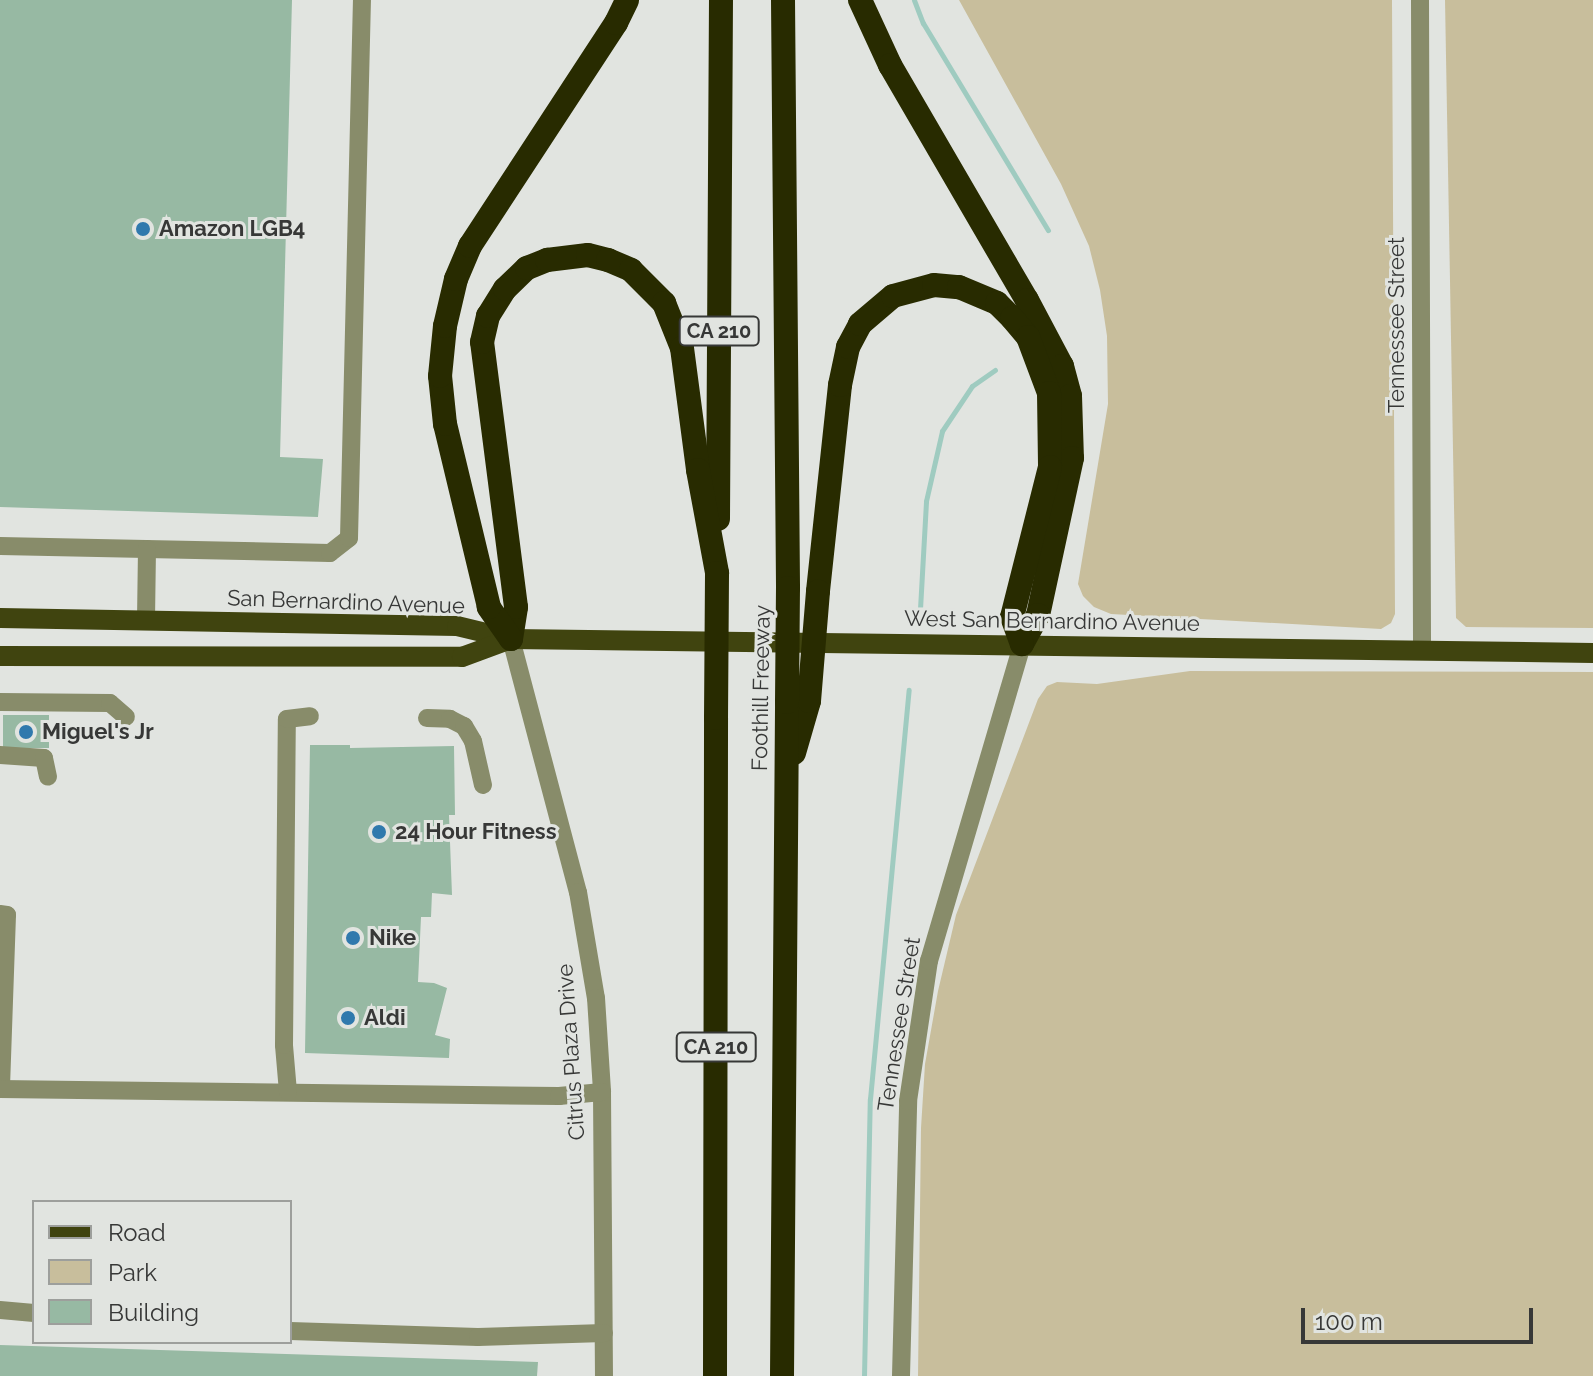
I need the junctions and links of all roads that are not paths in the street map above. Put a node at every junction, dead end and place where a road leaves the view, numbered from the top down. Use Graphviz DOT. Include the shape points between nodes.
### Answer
graph roads {
  1 [pos="362,0"];
  2 [pos="627,0"];
  3 [pos="721,0"];
  4 [pos="783,0"];
  5 [pos="860,0"];
  6 [pos="1420,0"];
  7 [pos="0,546"];
  8 [pos="147,549"];
  9 [pos="717,573"];
  10 [pos="0,618"];
  11 [pos="146,620"];
  12 [pos="511,639"];
  13 [pos="1022,644"];
  14 [pos="1422,651"];
  15 [pos="1593,653"];
  16 [pos="0,656"];
  17 [pos="798,701"];
  18 [pos="0,702"];
  19 [pos="310,716"];
  20 [pos="126,717"];
  21 [pos="427,718"];
  22 [pos="0,755"];
  23 [pos="48,777"];
  24 [pos="483,785"];
  25 [pos="0,914"];
  26 [pos="0,1089"];
  27 [pos="288,1092"];
  28 [pos="602,1092"];
  29 [pos="0,1310"];
  30 [pos="32,1313"];
  31 [pos="292,1331"];
  32 [pos="604,1333"];
  33 [pos="604,1376"];
  34 [pos="715,1376"];
  35 [pos="782,1376"];
  36 [pos="901,1376"];
  1 -- 8 [label="street" via="349,538 330,553"];
  2 -- 12 [label="highway" via="470,246 445,326 440,376 445,424 489,607"];
  3 -- 9 [label="highway, Foothill Freeway / CA 210"];
  4 -- 17 [label="highway, Foothill Freeway / CA 210, bridge" via="788,588"];
  5 -- 13 [label="highway" via="890,65 1062,366 1070,396 1072,458 1038,615"];
  6 -- 14 [label="street, Tennessee Street"];
  7 -- 8 [label="street"];
  8 -- 11 [label="street"];
  9 -- 12 [label="highway" via="682,348 664,303 631,270 608,260 588,255 547,260 527,268 505,289 488,316 482,342 516,607"];
  9 -- 34 [label="highway, Foothill Freeway / CA 210, bridge"];
  10 -- 11 [label="main road, San Bernardino Avenue"];
  11 -- 12 [label="main road, San Bernardino Avenue" via="457,626"];
  12 -- 13 [label="main road, West San Bernardino Avenue"];
  12 -- 16 [label="main road" via="462,657"];
  12 -- 28 [label="street, Citrus Plaza Drive" via="578,892 596,998"];
  13 -- 14 [label="main road, West San Bernardino Avenue"];
  13 -- 17 [label="highway, bridge" via="1012,617 1050,467 1049,393 1028,337 997,303 959,287 934,285 893,296 860,324 848,347 818,591"];
  13 -- 36 [label="street, Tennessee Street" via="929,961 908,1101"];
  14 -- 15 [label="main road, West San Bernardino Avenue"];
  17 -- 35 [label="highway, Foothill Freeway / CA 210" via="786,774"];
  18 -- 20 [label="street" via="110,703"];
  19 -- 27 [label="street" via="287,719"];
  21 -- 24 [label="street" via="464,726"];
  22 -- 23 [label="street" via="44,758"];
  25 -- 26 [label="street" via="7,915"];
  26 -- 27 [label="street"];
  27 -- 28 [label="street"];
  28 -- 32 [label="street, Citrus Plaza Drive"];
  29 -- 30 [label="street"];
  31 -- 32 [label="street" via="478,1337"];
  32 -- 33 [label="street, Citrus Plaza Drive"];
}
